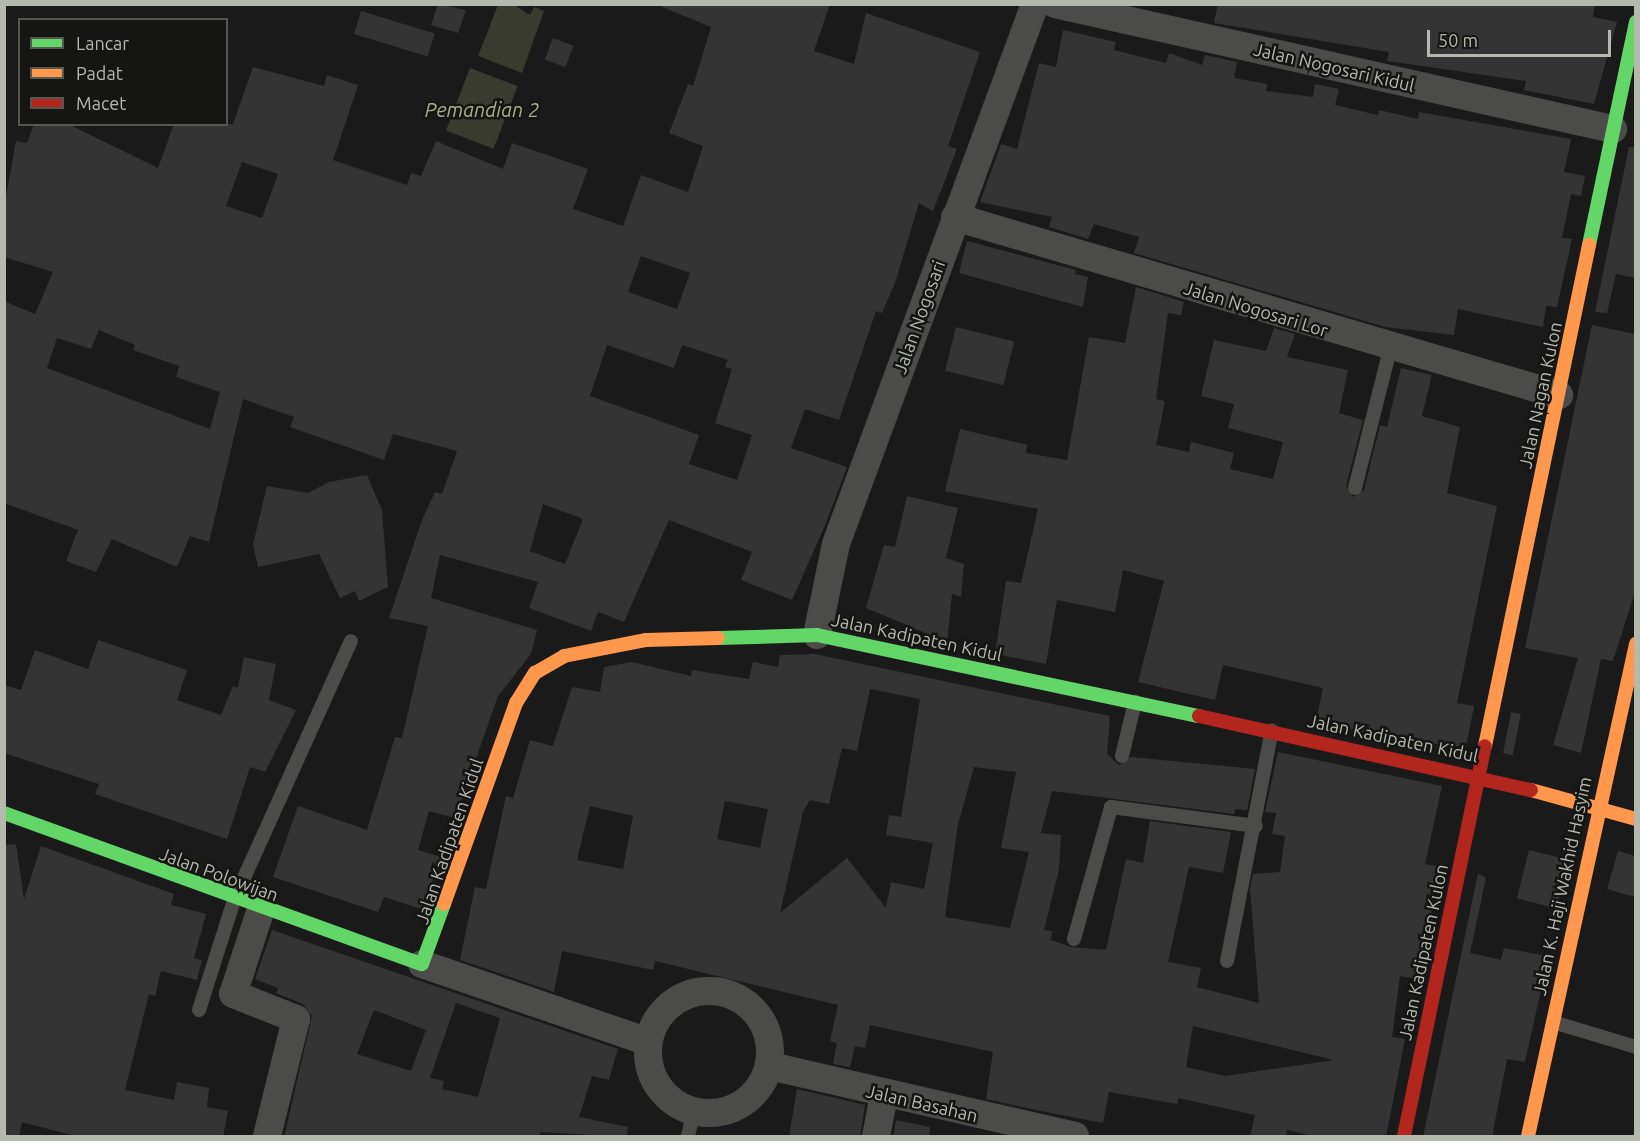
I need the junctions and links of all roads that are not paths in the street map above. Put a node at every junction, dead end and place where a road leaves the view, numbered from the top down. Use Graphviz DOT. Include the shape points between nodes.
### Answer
graph roads {
  1 [pos="1035,4"];
  2 [pos="1055,4"];
  3 [pos="1635,22"];
  4 [pos="1612,129"];
  5 [pos="955,217"];
  6 [pos="1390,350"];
  7 [pos="1559,396"];
  8 [pos="1355,488"];
  9 [pos="817,635"];
  10 [pos="351,641"];
  11 [pos="1635,644"];
  12 [pos="1135,702"];
  13 [pos="1272,730"];
  14 [pos="1122,756"];
  15 [pos="1478,775"];
  16 [pos="1597,807"];
  17 [pos="4,813"];
  18 [pos="1635,819"];
  19 [pos="1256,826"];
  20 [pos="234,900"];
  21 [pos="261,909"];
  22 [pos="1074,939"];
  23 [pos="1227,961"];
  24 [pos="422,964"];
  25 [pos="199,1010"];
  26 [pos="1551,1022"];
  27 [pos="648,1042"];
  28 [pos="1635,1047"];
  29 [pos="770,1066"];
  30 [pos="884,1096"];
  31 [pos="691,1124"];
  32 [pos="267,1137"];
  33 [pos="876,1137"];
  34 [pos="1075,1137"];
  35 [pos="1404,1137"];
  36 [pos="1528,1137"];
  1 -- 5 [label="street, Jalan Nogosari"];
  2 -- 4 [label="street, Jalan Nogosari Kidul"];
  3 -- 4 [label="street, Jalan Nagan Kulon"];
  4 -- 7 [label="street, Jalan Nagan Kulon"];
  5 -- 6 [label="street, Jalan Nogosari Lor"];
  5 -- 9 [label="street, Jalan Nogosari" via="836,544"];
  6 -- 7 [label="street, Jalan Nogosari Lor"];
  6 -- 8 [label="lane"];
  7 -- 15 [label="street, Jalan Nagan Kulon"];
  9 -- 12 [label="street, Jalan Kadipaten Kidul"];
  9 -- 24 [label="street, Jalan Kadipaten Kidul" via="646,640 564,656 535,673 516,703"];
  10 -- 20 [label="lane"];
  11 -- 16 [label="street, Jalan K. Haji Wakhid Hasyim"];
  12 -- 13 [label="street, Jalan Kadipaten Kidul"];
  12 -- 14 [label="lane"];
  13 -- 15 [label="street, Jalan Kadipaten Kidul"];
  13 -- 19 [label="lane"];
  15 -- 16 [label="street, Jalan Kadipaten Kidul"];
  15 -- 35 [label="street, Jalan Kadipaten Kulon"];
  16 -- 18 [label="street, Jalan Kadipaten Kidul"];
  16 -- 26 [label="street, Jalan K. Haji Wakhid Hasyim"];
  17 -- 20 [label="street, Jalan Polowijan"];
  19 -- 22 [label="lane" via="1112,802"];
  19 -- 23 [label="lane"];
  20 -- 21 [label="street, Jalan Polowijan"];
  20 -- 25 [label="lane"];
  21 -- 24 [label="street, Jalan Polowijan"];
  21 -- 32 [label="street" via="234,994 296,1019"];
  24 -- 27 [label="street"];
  26 -- 28 [label="lane"];
  26 -- 36 [label="street, Jalan K. Haji Wakhid Hasyim"];
  27 -- 29 [label="street" via="666,1007 682,996 721,991 755,1010 769,1037"];
  27 -- 31 [label="street" via="647,1060 663,1093"];
  29 -- 30 [label="street, Jalan Basahan"];
  29 -- 31 [label="street" via="749,1099"];
  30 -- 33 [label="street"];
  30 -- 34 [label="street, Jalan Basahan"];
}
